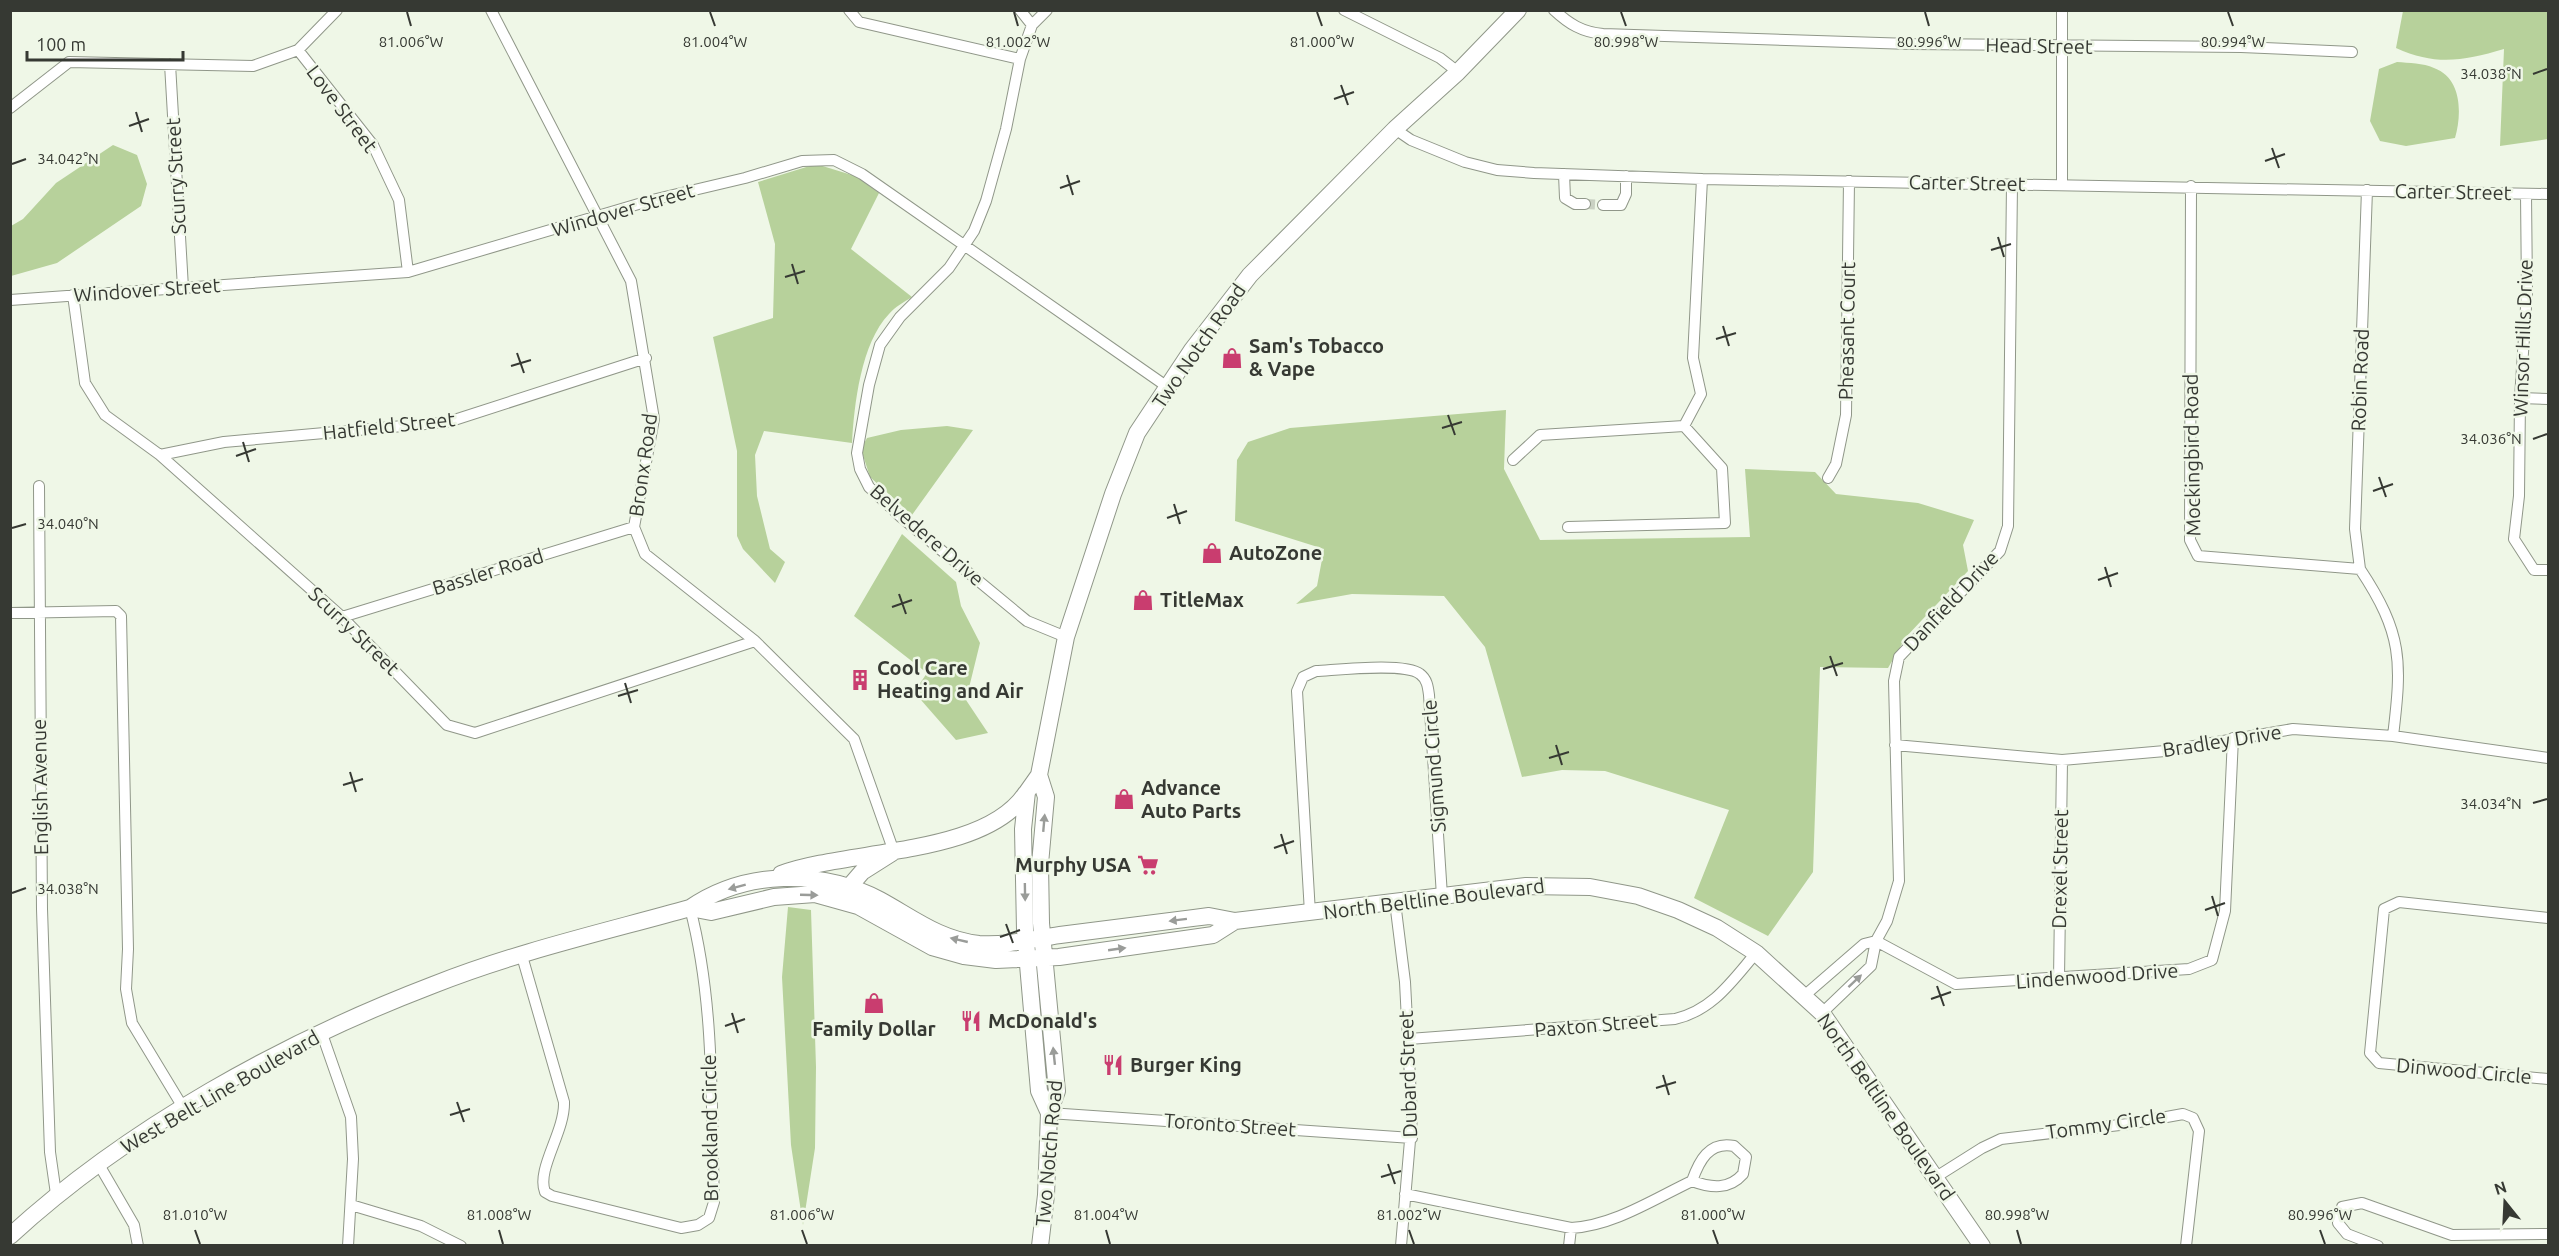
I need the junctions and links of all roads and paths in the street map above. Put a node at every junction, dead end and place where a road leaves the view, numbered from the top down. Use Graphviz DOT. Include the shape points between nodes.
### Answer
graph roads {
  1 [pos="337,10"];
  2 [pos="491,10"];
  3 [pos="849,10"];
  4 [pos="1020,10"];
  5 [pos="1047,10"];
  6 [pos="1344,10"];
  7 [pos="1518,10"];
  8 [pos="1554,10"];
  9 [pos="2062,10"];
  10 [pos="1032,25"];
  11 [pos="2061,46"];
  12 [pos="298,50"];
  13 [pos="2352,52"];
  14 [pos="1020,59"];
  15 [pos="170,64"];
  16 [pos="1458,72"];
  17 [pos="10,108"];
  18 [pos="1395,129"];
  19 [pos="1564,174"];
  20 [pos="1626,176"];
  21 [pos="1702,179"];
  22 [pos="1849,181"];
  23 [pos="2013,184"];
  24 [pos="2062,185"];
  25 [pos="2191,186"];
  26 [pos="2367,190"];
  27 [pos="2526,194"];
  28 [pos="2548,194"];
  29 [pos="1585,204"];
  30 [pos="1603,205"];
  31 [pos="598,217"];
  32 [pos="965,247"];
  33 [pos="408,272"];
  34 [pos="183,288"];
  35 [pos="73,295"];
  36 [pos="10,300"];
  37 [pos="646,358"];
  38 [pos="1169,388"];
  39 [pos="2520,398"];
  40 [pos="2548,399"];
  41 [pos="1684,426"];
  42 [pos="159,455"];
  43 [pos="1513,460"];
  44 [pos="1828,477"];
  45 [pos="39,486"];
  46 [pos="634,527"];
  47 [pos="1568,527"];
  48 [pos="2360,569"];
  49 [pos="2548,570"];
  50 [pos="10,613"];
  51 [pos="38,613"];
  52 [pos="342,616"];
  53 [pos="1066,637"];
  54 [pos="756,641"];
  55 [pos="2393,736"];
  56 [pos="2233,738"];
  57 [pos="1895,745"];
  58 [pos="2548,758"];
  59 [pos="2062,759"];
  60 [pos="1039,775"];
  61 [pos="1027,792"];
  62 [pos="982,830"];
  63 [pos="1023,830"];
  64 [pos="894,852"];
  65 [pos="763,880"];
  66 [pos="844,893"];
  67 [pos="1442,896"];
  68 [pos="1395,902"];
  69 [pos="690,908"];
  70 [pos="1310,913"];
  71 [pos="2548,918"];
  72 [pos="1235,921"];
  73 [pos="1042,931"];
  74 [pos="1876,941"];
  75 [pos="1021,943"];
  76 [pos="1756,952"];
  77 [pos="522,956"];
  78 [pos="1052,957"];
  79 [pos="1027,964"];
  80 [pos="2059,979"];
  81 [pos="1804,996"];
  82 [pos="1822,1013"];
  83 [pos="322,1034"];
  84 [pos="1409,1039"];
  85 [pos="2548,1079"];
  86 [pos="184,1108"];
  87 [pos="1049,1113"];
  88 [pos="1412,1138"];
  89 [pos="98,1163"];
  90 [pos="1936,1177"];
  91 [pos="1692,1181"];
  92 [pos="56,1194"];
  93 [pos="1406,1194"];
  94 [pos="351,1205"];
  95 [pos="1571,1228"];
  96 [pos="2548,1234"];
  97 [pos="10,1236"];
  98 [pos="2451,1240"];
  99 [pos="138,1245"];
  100 [pos="348,1245"];
  101 [pos="461,1245"];
  102 [pos="1040,1245"];
  103 [pos="1401,1245"];
  104 [pos="1569,1245"];
  105 [pos="1982,1245"];
  106 [pos="2186,1245"];
  107 [pos="2378,1245"];
  1 -- 12 [label="street"];
  2 -- 31 [label="street, Bronx Road"];
  3 -- 14 [label="street" via="859,21 886,29"];
  4 -- 10 [label="street"];
  5 -- 10 [label="street, Belvedere Drive"];
  6 -- 16 [label="street" via="1440,58"];
  7 -- 16 [label="main road, Two Notch Road"];
  8 -- 11 [label="street, Head Street" via="1568,24 1588,33"];
  9 -- 11 [label="street"];
  10 -- 14 [label="street, Belvedere Drive"];
  11 -- 13 [label="street, Head Street"];
  11 -- 24 [label="street"];
  12 -- 15 [label="street" via="253,66"];
  12 -- 33 [label="street, Love Street" via="373,145 399,200"];
  14 -- 32 [label="street, Belvedere Drive" via="986,201"];
  15 -- 17 [label="street" via="69,62"];
  15 -- 34 [label="street, Scurry Street"];
  16 -- 18 [label="main road, Two Notch Road"];
  18 -- 19 [label="street, Carter Street" via="1411,140 1465,162 1497,170"];
  18 -- 38 [label="main road, Two Notch Road" via="1243,283 1197,342"];
  19 -- 20 [label="street, Carter Street"];
  19 -- 29 [label="street" via="1565,198"];
  20 -- 21 [label="street, Carter Street"];
  20 -- 30 [label="street" via="1626,194 1621,205"];
  21 -- 22 [label="street, Carter Street"];
  21 -- 41 [label="street" via="1693,358 1701,394"];
  22 -- 23 [label="street, Carter Street"];
  22 -- 44 [label="street, Pheasant Court" via="1846,415 1836,464"];
  23 -- 24 [label="street, Carter Street"];
  23 -- 57 [label="street, Danfield Drive" via="2008,526 2000,551 1899,657 1894,681"];
  24 -- 25 [label="street, Carter Street"];
  25 -- 26 [label="street, Carter Street"];
  25 -- 48 [label="street, Mockingbird Road" via="2190,540 2198,556"];
  26 -- 27 [label="street, Carter Street"];
  26 -- 48 [label="street, Robin Road" via="2355,529"];
  27 -- 28 [label="street, Carter Street"];
  27 -- 39 [label="street, Winsor Hills Drive" via="2527,292"];
  31 -- 32 [label="street, Windover Street" via="802,161 824,159 862,174"];
  31 -- 33 [label="street, Windover Street"];
  31 -- 37 [label="street, Bronx Road" via="632,281"];
  32 -- 38 [label="street, Windover Street"];
  32 -- 53 [label="street, Belvedere Drive" via="892,325 880,345 860,431 860,469 869,487 901,517 1027,621"];
  33 -- 34 [label="street, Windover Street"];
  34 -- 35 [label="street, Windover Street"];
  35 -- 36 [label="street, Windover Street"];
  35 -- 42 [label="street, Scurry Street" via="85,383 105,415"];
  37 -- 42 [label="street, Hatfield Street" via="448,423 224,442"];
  37 -- 46 [label="street, Bronx Road" via="654,419"];
  38 -- 53 [label="main road, Two Notch Road" via="1137,433"];
  39 -- 40 [label="street"];
  39 -- 49 [label="street, Winsor Hills Drive" via="2519,496 2514,539 2534,570"];
  41 -- 43 [label="street" via="1540,435"];
  41 -- 47 [label="street" via="1722,468 1725,523"];
  42 -- 52 [label="street, Scurry Street"];
  45 -- 51 [label="street, English Avenue"];
  46 -- 52 [label="street, Bassler Road"];
  46 -- 54 [label="street, Bronx Road" via="645,554"];
  48 -- 55 [label="street" via="2381,601 2395,636 2399,685"];
  50 -- 51 [label="street"];
  51 -- 86 [label="street" via="116,611 121,616 126,989 132,1023"];
  51 -- 92 [label="street, English Avenue" via="42,920 50,1152"];
  52 -- 54 [label="street, Scurry Street" via="447,725 475,733"];
  53 -- 60 [label="main road, Two Notch Road"];
  54 -- 64 [label="street, Bronx Road" via="854,739"];
  55 -- 56 [label="street, Bradley Drive" via="2293,729"];
  55 -- 58 [label="street, Bradley Drive"];
  56 -- 59 [label="street, Bradley Drive" via="2165,751"];
  56 -- 80 [label="street, Lindenwood Drive" via="2225,911 2212,960 2189,969"];
  57 -- 59 [label="street, Bradley Drive"];
  57 -- 74 [label="street, Danfield Drive" via="1899,881 1887,921"];
  59 -- 80 [label="street, Drexel Street"];
  60 -- 61 [label="main road, Two Notch Road"];
  73 -- 60 [label="main road, Two Notch Road, one-way" via="1046,797"];
  61 -- 62 [label="main road" via="1009,814"];
  61 -- 63 [label="main road, Two Notch Road"];
  62 -- 63 [label="main road"];
  62 -- 64 [label="main road"];
  63 -- 75 [label="main road, Two Notch Road, one-way"];
  64 -- 65 [label="main road" via="807,865"];
  64 -- 66 [label="main road" via="862,873"];
  65 -- 66 [label="main road, West Belt Line Boulevard" via="815,879"];
  65 -- 69 [label="main road, West Belt Line Boulevard, one-way" via="708,895"];
  69 -- 66 [label="main road, West Belt Line Boulevard, one-way" via="711,912 774,897"];
  75 -- 66 [label="main road, West Belt Line Boulevard, one-way" via="977,944 947,937 879,900"];
  66 -- 79 [label="main road, West Belt Line Boulevard" via="909,936 941,950"];
  67 -- 68 [label="main road, North Beltline Boulevard"];
  67 -- 70 [label="street, Sigmund Circle" via="1430,695 1425,678 1405,668 1316,670 1303,677 1297,691"];
  67 -- 76 [label="main road, North Beltline Boulevard" via="1526,886 1570,885 1614,891 1678,909"];
  68 -- 70 [label="main road, North Beltline Boulevard"];
  68 -- 84 [label="street, Dubard Street"];
  69 -- 77 [label="main road, West Belt Line Boulevard"];
  69 -- 77 [label="street, Brookland Circle" via="706,1003 713,1184 712,1212 698,1225 681,1228 545,1192 542,1179 562,1127 564,1102"];
  70 -- 72 [label="main road, North Beltline Boulevard"];
  71 -- 85 [label="street, Dinwood Circle" via="2400,902 2384,909 2370,1053 2379,1063"];
  72 -- 73 [label="main road, North Beltline Boulevard, one-way" via="1209,916"];
  78 -- 72 [label="main road, West Belt Line Boulevard, one-way" via="1213,935"];
  73 -- 75 [label="main road, North Beltline Boulevard"];
  73 -- 78 [label="main road, Two Notch Road"];
  74 -- 80 [label="street, Lindenwood Drive" via="1956,984"];
  74 -- 81 [label="street" via="1864,944"];
  82 -- 74 [label="street, Danfield Drive, one-way" via="1871,966"];
  75 -- 79 [label="main road, Two Notch Road"];
  76 -- 81 [label="main road, North Beltline Boulevard"];
  76 -- 84 [label="street, Paxton Street" via="1720,996 1690,1015"];
  77 -- 83 [label="main road, West Belt Line Boulevard" via="435,984"];
  78 -- 79 [label="main road, West Belt Line Boulevard"];
  87 -- 78 [label="main road, Two Notch Road, one-way" via="1057,1091"];
  79 -- 87 [label="main road, Two Notch Road" via="1039,1091"];
  81 -- 82 [label="main road, North Beltline Boulevard"];
  82 -- 90 [label="main road, North Beltline Boulevard"];
  83 -- 86 [label="main road, West Belt Line Boulevard"];
  83 -- 94 [label="street" via="351,1117"];
  84 -- 88 [label="street, Dubard Street"];
  86 -- 89 [label="main road, West Belt Line Boulevard"];
  87 -- 88 [label="street, Toronto Street"];
  87 -- 102 [label="main road, Two Notch Road"];
  88 -- 93 [label="street, Dubard Street"];
  89 -- 92 [label="main road, West Belt Line Boulevard"];
  89 -- 99 [label="street" via="134,1225"];
  90 -- 105 [label="main road, North Beltline Boulevard"];
  90 -- 106 [label="street, Tommy Circle" via="2001,1139 2182,1114 2193,1118 2199,1131"];
  91 -- 91 [label="street" via="1702,1157 1715,1148 1734,1146 1746,1157 1743,1174 1732,1184 1709,1186"];
  91 -- 95 [label="street" via="1613,1218"];
  92 -- 97 [label="main road, West Belt Line Boulevard"];
  93 -- 95 [label="street"];
  93 -- 103 [label="street, Dubard Street"];
  94 -- 100 [label="street"];
  94 -- 101 [label="street" via="421,1226"];
  95 -- 104 [label="street"];
  96 -- 98 [label="street"];
  98 -- 107 [label="street" via="2362,1203 2342,1207 2338,1223 2347,1234"];
}
